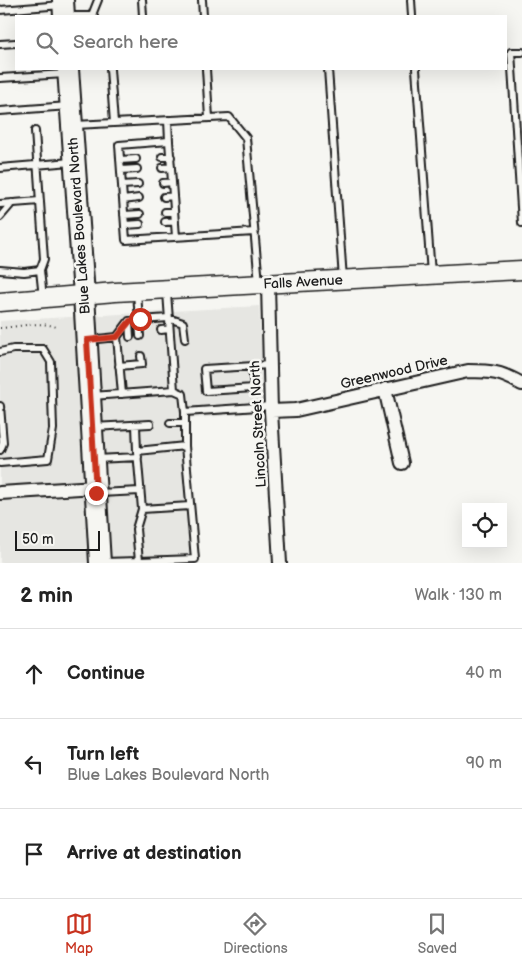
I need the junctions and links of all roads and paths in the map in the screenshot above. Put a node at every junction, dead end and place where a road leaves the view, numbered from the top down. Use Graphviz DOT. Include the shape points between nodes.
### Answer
graph roads {
  1 [pos="98,0"];
  2 [pos="142,0"];
  3 [pos="202,0"];
  4 [pos="411,0"];
  5 [pos="65,9"];
  6 [pos="0,10"];
  7 [pos="89,15"];
  8 [pos="93,15"];
  9 [pos="143,15"];
  10 [pos="203,15"];
  11 [pos="412,15"];
  12 [pos="15,43"];
  13 [pos="0,44"];
  14 [pos="522,52"];
  15 [pos="110,70"];
  16 [pos="206,70"];
  17 [pos="328,70"];
  18 [pos="416,70"];
  19 [pos="68,72"];
  20 [pos="0,78"];
  21 [pos="0,111"];
  22 [pos="71,115"];
  23 [pos="209,118"];
  24 [pos="168,120"];
  25 [pos="114,123"];
  26 [pos="35,131"];
  27 [pos="169,142"];
  28 [pos="162,157"];
  29 [pos="170,157"];
  30 [pos="136,159"];
  31 [pos="120,160"];
  32 [pos="75,162"];
  33 [pos="38,165"];
  34 [pos="171,167"];
  35 [pos="0,168"];
  36 [pos="162,168"];
  37 [pos="137,169"];
  38 [pos="121,170"];
  39 [pos="172,182"];
  40 [pos="163,183"];
  41 [pos="138,184"];
  42 [pos="122,185"];
  43 [pos="173,196"];
  44 [pos="164,197"];
  45 [pos="139,198"];
  46 [pos="123,200"];
  47 [pos="40,201"];
  48 [pos="12,203"];
  49 [pos="0,204"];
  50 [pos="165,212"];
  51 [pos="174,212"];
  52 [pos="140,214"];
  53 [pos="124,215"];
  54 [pos="0,217"];
  55 [pos="165,222"];
  56 [pos="175,222"];
  57 [pos="522,223"];
  58 [pos="140,224"];
  59 [pos="125,225"];
  60 [pos="254,232"];
  61 [pos="176,237"];
  62 [pos="0,270"];
  63 [pos="40,270"];
  64 [pos="522,270"];
  65 [pos="431,275"];
  66 [pos="343,280"];
  67 [pos="263,284"];
  68 [pos="166,290"];
  69 [pos="137,291"];
  70 [pos="84,295"];
  71 [pos="43,299"];
  72 [pos="0,302"];
  73 [pos="168,318"];
  74 [pos="140,319"];
  75 [pos="130,321"];
  76 [pos="0,328"];
  77 [pos="59,328"];
  78 [pos="169,329"];
  79 [pos="161,330"];
  80 [pos="142,332"];
  81 [pos="130,336"];
  82 [pos="117,337"];
  83 [pos="87,340"];
  84 [pos="185,340"];
  85 [pos="0,352"];
  86 [pos="131,356"];
  87 [pos="141,356"];
  88 [pos="132,365"];
  89 [pos="270,365"];
  90 [pos="119,366"];
  91 [pos="252,366"];
  92 [pos="522,384"];
  93 [pos="189,387"];
  94 [pos="385,389"];
  95 [pos="174,390"];
  96 [pos="122,394"];
  97 [pos="183,394"];
  98 [pos="90,396"];
  99 [pos="0,406"];
  100 [pos="271,409"];
  101 [pos="185,412"];
  102 [pos="170,423"];
  103 [pos="185,423"];
  104 [pos="150,424"];
  105 [pos="136,425"];
  106 [pos="92,427"];
  107 [pos="185,446"];
  108 [pos="0,450"];
  109 [pos="137,454"];
  110 [pos="94,460"];
  111 [pos="0,462"];
  112 [pos="402,463"];
  113 [pos="96,490"];
  114 [pos="140,491"];
  115 [pos="0,493"];
  116 [pos="190,506"];
  117 [pos="142,509"];
  118 [pos="139,561"];
  119 [pos="195,561"];
  120 [pos="100,563"];
  121 [pos="280,563"];
  1 -- 8 [label="lane"];
  2 -- 9 [label="lane"];
  3 -- 10 [label="lane"];
  4 -- 11 [label="lane"];
  5 -- 6 [label="lane"];
  5 -- 7 [label="lane"];
  12 -- 13 [label="lane"];
  14 -- 57 [label="lane" via="511,52"];
  15 -- 25 [label="lane"];
  16 -- 23 [label="lane"];
  17 -- 66 [label="lane"];
  18 -- 65 [label="lane"];
  19 -- 20 [label="lane"];
  19 -- 22 [label="main road, Blue Lakes Boulevard North"];
  21 -- 22 [label="lane"];
  22 -- 25 [label="lane"];
  22 -- 32 [label="main road, Blue Lakes Boulevard North"];
  23 -- 24 [label="lane"];
  23 -- 60 [label="lane" via="229,117 246,138"];
  24 -- 25 [label="lane"];
  24 -- 27 [label="lane"];
  26 -- 33 [label="lane"];
  27 -- 29 [label="lane"];
  27 -- 31 [label="lane" via="119,145"];
  28 -- 29 [label="lane"];
  29 -- 34 [label="lane"];
  30 -- 31 [label="lane"];
  31 -- 38 [label="lane"];
  32 -- 33 [label="lane"];
  32 -- 70 [label="main road, Blue Lakes Boulevard North"];
  33 -- 35 [label="lane"];
  33 -- 47 [label="lane"];
  34 -- 36 [label="lane"];
  34 -- 39 [label="lane"];
  37 -- 38 [label="lane"];
  38 -- 42 [label="lane"];
  39 -- 40 [label="lane"];
  39 -- 43 [label="lane"];
  41 -- 42 [label="lane"];
  42 -- 46 [label="lane"];
  43 -- 44 [label="lane"];
  43 -- 51 [label="lane"];
  45 -- 46 [label="lane"];
  46 -- 53 [label="lane"];
  47 -- 48 [label="lane"];
  47 -- 63 [label="lane" via="44,259"];
  48 -- 49 [label="lane"];
  48 -- 54 [label="lane"];
  50 -- 51 [label="lane"];
  51 -- 56 [label="lane"];
  52 -- 53 [label="lane"];
  53 -- 59 [label="lane"];
  55 -- 56 [label="lane"];
  56 -- 61 [label="lane"];
  58 -- 59 [label="lane"];
  59 -- 61 [label="lane" via="126,240"];
  60 -- 61 [label="lane"];
  60 -- 67 [label="lane"];
  62 -- 63 [label="lane"];
  63 -- 71 [label="lane"];
  64 -- 65 [label="main road, Falls Avenue"];
  65 -- 66 [label="main road, Falls Avenue"];
  66 -- 67 [label="main road, Falls Avenue"];
  67 -- 68 [label="main road, Falls Avenue"];
  67 -- 89 [label="street, Lincoln Street North"];
  68 -- 69 [label="main road, Falls Avenue"];
  68 -- 73 [label="lane"];
  69 -- 70 [label="main road, Falls Avenue"];
  69 -- 74 [label="lane"];
  70 -- 71 [label="main road, Falls Avenue"];
  70 -- 83 [label="main road, Blue Lakes Boulevard North"];
  71 -- 72 [label="main road, Falls Avenue"];
  73 -- 74 [label="lane"];
  73 -- 78 [label="lane"];
  73 -- 84 [label="lane" via="183,323"];
  74 -- 75 [label="lane"];
  74 -- 80 [label="lane"];
  75 -- 81 [label="lane"];
  75 -- 82 [label="lane"];
  76 -- 77 [label="path" via="36,324"];
  78 -- 79 [label="lane"];
  78 -- 95 [label="lane"];
  82 -- 83 [label="lane"];
  82 -- 90 [label="lane"];
  83 -- 98 [label="main road, Blue Lakes Boulevard North"];
  85 -- 111 [label="lane" via="43,349 51,362 53,430 48,459"];
  86 -- 88 [label="lane"];
  87 -- 88 [label="lane" via="142,364"];
  88 -- 90 [label="lane"];
  89 -- 91 [label="lane"];
  89 -- 100 [label="street, Lincoln Street North"];
  90 -- 96 [label="lane"];
  91 -- 91 [label="lane" via="204,369 206,390 254,388"];
  92 -- 94 [label="street, Greenwood Drive" via="504,374 468,371"];
  93 -- 97 [label="lane"];
  94 -- 100 [label="street, Greenwood Drive" via="296,410"];
  94 -- 112 [label="street"];
  95 -- 96 [label="lane"];
  95 -- 97 [label="lane"];
  96 -- 98 [label="lane"];
  97 -- 101 [label="lane"];
  98 -- 106 [label="main road, Blue Lakes Boulevard North"];
  99 -- 108 [label="lane" via="3,443"];
  100 -- 101 [label="lane"];
  100 -- 121 [label="street, Lincoln Street North"];
  101 -- 103 [label="lane"];
  102 -- 103 [label="lane"];
  103 -- 107 [label="lane"];
  104 -- 105 [label="lane"];
  105 -- 106 [label="lane"];
  105 -- 109 [label="lane"];
  106 -- 110 [label="main road, Blue Lakes Boulevard North"];
  107 -- 109 [label="lane"];
  107 -- 116 [label="lane"];
  109 -- 110 [label="lane"];
  109 -- 114 [label="lane"];
  110 -- 113 [label="main road, Blue Lakes Boulevard North"];
  113 -- 114 [label="lane"];
  113 -- 115 [label="street"];
  113 -- 120 [label="main road, Blue Lakes Boulevard North"];
  114 -- 117 [label="lane"];
  116 -- 117 [label="lane"];
  116 -- 119 [label="lane"];
  117 -- 118 [label="lane" via="136,529"];
  118 -- 119 [label="lane"];
  118 -- 120 [label="lane"];
}
